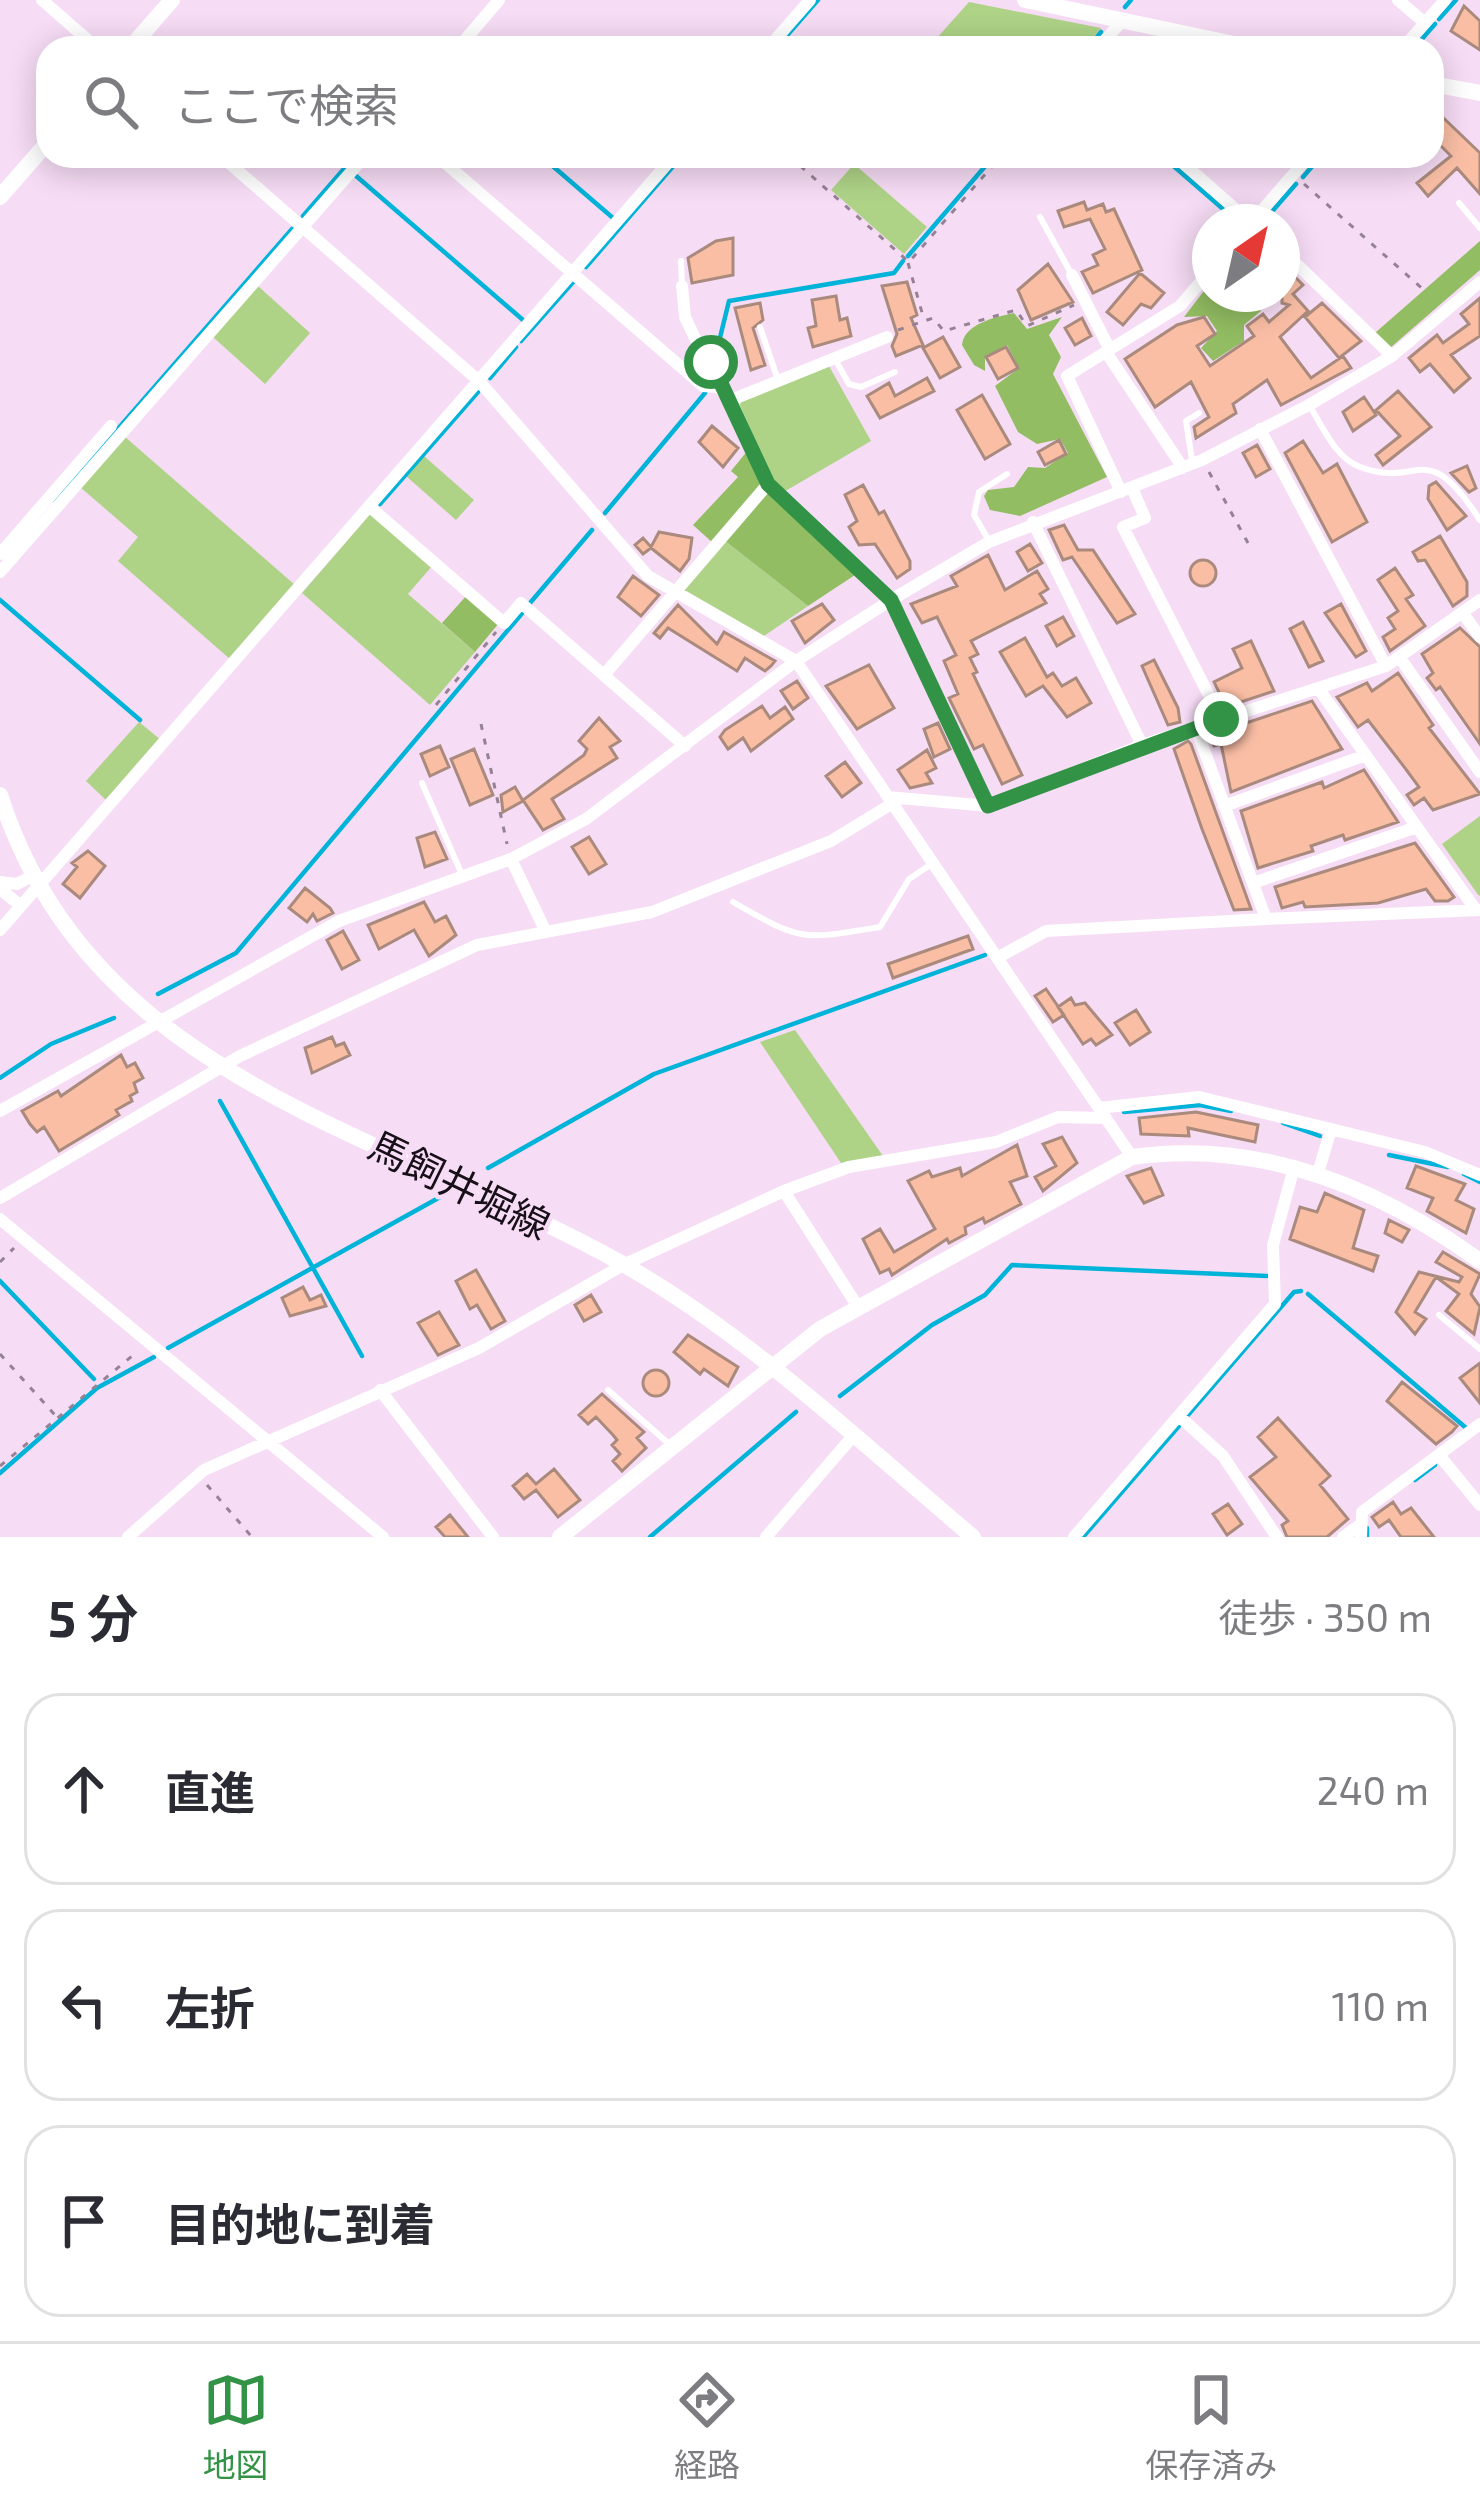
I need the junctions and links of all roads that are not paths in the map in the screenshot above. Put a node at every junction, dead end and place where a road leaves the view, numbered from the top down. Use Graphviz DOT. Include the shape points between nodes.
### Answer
graph roads {
  1 [pos="42,0"];
  2 [pos="172,0"];
  3 [pos="499,0"];
  4 [pos="810,0"];
  5 [pos="1025,0"];
  6 [pos="1398,0"];
  7 [pos="1445,0"];
  8 [pos="1122,21"];
  9 [pos="1425,23"];
  10 [pos="84,36"];
  11 [pos="140,36"];
  12 [pos="468,36"];
  13 [pos="778,36"];
  14 [pos="1109,36"];
  15 [pos="1195,36"];
  16 [pos="1413,36"];
  17 [pos="1444,85"];
  18 [pos="1477,89"];
  19 [pos="36,156"];
  20 [pos="235,168"];
  21 [pos="355,168"];
  22 [pos="451,168"];
  23 [pos="664,168"];
  24 [pos="1189,168"];
  25 [pos="1298,168"];
  26 [pos="0,197"];
  27 [pos="1460,203"];
  28 [pos="1230,204"];
  29 [pos="1267,204"];
  30 [pos="1040,217"];
  31 [pos="304,228"];
  32 [pos="1480,228"];
  33 [pos="682,261"];
  34 [pos="1300,267"];
  35 [pos="573,273"];
  36 [pos="1072,274"];
  37 [pos="1480,282"];
  38 [pos="682,286"];
  39 [pos="1192,292"];
  40 [pos="760,327"];
  41 [pos="886,337"];
  42 [pos="1108,351"];
  43 [pos="1392,356"];
  44 [pos="835,358"];
  45 [pos="895,372"];
  46 [pos="479,381"];
  47 [pos="778,381"];
  48 [pos="718,387"];
  49 [pos="731,400"];
  50 [pos="1310,405"];
  51 [pos="1199,412"];
  52 [pos="111,426"];
  53 [pos="1260,429"];
  54 [pos="1193,464"];
  55 [pos="1006,473"];
  56 [pos="768,484"];
  57 [pos="1126,490"];
  58 [pos="370,506"];
  59 [pos="1480,520"];
  60 [pos="1033,522"];
  61 [pos="989,542"];
  62 [pos="0,554"];
  63 [pos="0,572"];
  64 [pos="676,592"];
  65 [pos="891,600"];
  66 [pos="1480,600"];
  67 [pos="1462,613"];
  68 [pos="1480,637"];
  69 [pos="1400,658"];
  70 [pos="796,661"];
  71 [pos="1386,666"];
  72 [pos="604,676"];
  73 [pos="1318,688"];
  74 [pos="1221,719"];
  75 [pos="1196,728"];
  76 [pos="1142,745"];
  77 [pos="685,746"];
  78 [pos="1366,755"];
  79 [pos="1480,772"];
  80 [pos="422,783"];
  81 [pos="0,795"];
  82 [pos="890,800"];
  83 [pos="988,806"];
  84 [pos="1224,806"];
  85 [pos="1417,827"];
  86 [pos="513,858"];
  87 [pos="933,863"];
  88 [pos="463,877"];
  89 [pos="36,880"];
  90 [pos="1253,883"];
  91 [pos="0,886"];
  92 [pos="734,902"];
  93 [pos="21,906"];
  94 [pos="1478,910"];
  95 [pos="1266,919"];
  96 [pos="0,930"];
  97 [pos="545,930"];
  98 [pos="998,958"];
  99 [pos="152,1022"];
  100 [pos="222,1071"];
  101 [pos="0,1111"];
  102 [pos="1102,1113"];
  103 [pos="1330,1133"];
  104 [pos="1132,1157"];
  105 [pos="1292,1171"];
  106 [pos="1480,1174"];
  107 [pos="1317,1176"];
  108 [pos="784,1191"];
  109 [pos="0,1198"];
  110 [pos="0,1219"];
  111 [pos="1480,1262"];
  112 [pos="623,1265"];
  113 [pos="858,1307"];
  114 [pos="1439,1315"];
  115 [pos="1480,1349"];
  116 [pos="770,1365"];
  117 [pos="380,1390"];
  118 [pos="608,1390"];
  119 [pos="1179,1416"];
  120 [pos="1480,1424"];
  121 [pos="853,1436"];
  122 [pos="268,1441"];
  123 [pos="670,1444"];
  124 [pos="1439,1455"];
  125 [pos="1480,1505"];
  126 [pos="1361,1531"];
  127 [pos="128,1537"];
  128 [pos="383,1537"];
  129 [pos="494,1537"];
  130 [pos="560,1537"];
  131 [pos="766,1537"];
  132 [pos="973,1537"];
  133 [pos="1074,1537"];
  134 [pos="1277,1537"];
  135 [pos="1343,1537"];
  1 -- 10 [label="street"];
  2 -- 11 [label="main road"];
  3 -- 12 [label="street"];
  4 -- 13 [label="street"];
  5 -- 8 [label="main road"];
  6 -- 9 [label="street"];
  7 -- 9 [label="street"];
  8 -- 14 [label="street"];
  8 -- 15 [label="main road"];
  9 -- 16 [label="street"];
  17 -- 18 [label="main road"];
  19 -- 26 [label="main road"];
  20 -- 31 [label="street"];
  21 -- 31 [label="street"];
  22 -- 35 [label="street"];
  23 -- 35 [label="street"];
  24 -- 28 [label="street"];
  25 -- 29 [label="street"];
  27 -- 32 [label="lane"];
  30 -- 36 [label="lane"];
  31 -- 46 [label="street"];
  31 -- 63 [label="street"];
  33 -- 38 [label="lane"];
  34 -- 43 [label="street"];
  35 -- 46 [label="street"];
  35 -- 48 [label="street" via="703,386"];
  36 -- 42 [label="street"];
  37 -- 43 [label="street"];
  38 -- 48 [label="street" via="685,317"];
  39 -- 42 [label="street"];
  40 -- 47 [label="lane"];
  41 -- 44 [label="street"];
  42 -- 54 [label="street"];
  42 -- 57 [label="street" via="1067,376"];
  43 -- 50 [label="street"];
  44 -- 45 [label="lane" via="849,383 861,387"];
  44 -- 47 [label="street"];
  46 -- 58 [label="street"];
  46 -- 64 [label="street" via="649,576"];
  47 -- 49 [label="street"];
  48 -- 49 [label="street"];
  49 -- 56 [label="street"];
  50 -- 53 [label="street"];
  50 -- 59 [label="lane" via="1337,450 1361,468 1429,467"];
  51 -- 54 [label="lane" via="1186,421"];
  52 -- 62 [label="street"];
  53 -- 54 [label="street"];
  53 -- 71 [label="street"];
  54 -- 57 [label="street"];
  55 -- 61 [label="lane" via="979,492 974,515"];
  56 -- 64 [label="street"];
  56 -- 65 [label="street"];
  57 -- 60 [label="street"];
  57 -- 74 [label="street" via="1145,518 1123,527"];
  58 -- 72 [label="street" via="504,622 521,603"];
  58 -- 89 [label="street"];
  60 -- 61 [label="street"];
  60 -- 76 [label="street"];
  61 -- 65 [label="street"];
  64 -- 70 [label="street"];
  64 -- 72 [label="street"];
  65 -- 70 [label="street"];
  65 -- 83 [label="street"];
  66 -- 67 [label="street"];
  67 -- 68 [label="street"];
  67 -- 69 [label="street"];
  69 -- 71 [label="street"];
  69 -- 79 [label="street"];
  70 -- 77 [label="street"];
  70 -- 82 [label="street"];
  71 -- 73 [label="street"];
  72 -- 77 [label="street"];
  73 -- 74 [label="street"];
  73 -- 78 [label="street"];
  74 -- 75 [label="street"];
  75 -- 76 [label="street"];
  75 -- 84 [label="street"];
  76 -- 83 [label="street"];
  77 -- 86 [label="street" via="586,819"];
  78 -- 84 [label="street"];
  78 -- 85 [label="street"];
  80 -- 88 [label="lane"];
  81 -- 89 [label="main road, 馬飼井堀線"];
  82 -- 83 [label="street"];
  82 -- 87 [label="street"];
  82 -- 97 [label="street" via="830,841 652,911"];
  84 -- 90 [label="street"];
  85 -- 90 [label="street"];
  85 -- 94 [label="street"];
  86 -- 88 [label="street"];
  86 -- 97 [label="street"];
  87 -- 92 [label="lane" via="909,879 880,927 792,936"];
  87 -- 98 [label="street"];
  88 -- 99 [label="street" via="339,921"];
  89 -- 91 [label="street"];
  89 -- 93 [label="street"];
  89 -- 99 [label="main road, 馬飼井堀線" via="81,950"];
  90 -- 95 [label="street"];
  91 -- 93 [label="street"];
  93 -- 96 [label="street"];
  94 -- 95 [label="street"];
  95 -- 98 [label="street" via="1046,931"];
  97 -- 100 [label="street" via="477,945"];
  98 -- 102 [label="street"];
  99 -- 100 [label="main road, 馬飼井堀線"];
  99 -- 101 [label="street"];
  100 -- 109 [label="street"];
  100 -- 112 [label="main road, 馬飼井堀線"];
  102 -- 103 [label="street" via="1199,1097"];
  102 -- 104 [label="street"];
  102 -- 108 [label="street" via="1058,1117 996,1142 849,1167"];
  103 -- 106 [label="street" via="1425,1152"];
  103 -- 107 [label="street"];
  104 -- 105 [label="main road" via="1173,1151"];
  104 -- 113 [label="main road"];
  105 -- 107 [label="main road"];
  105 -- 119 [label="street" via="1273,1245 1275,1304"];
  107 -- 111 [label="main road" via="1382,1197"];
  108 -- 112 [label="street"];
  108 -- 113 [label="street"];
  110 -- 122 [label="street"];
  112 -- 116 [label="main road, 馬飼井堀線"];
  112 -- 117 [label="street" via="479,1348"];
  113 -- 116 [label="main road"];
  114 -- 115 [label="lane"];
  116 -- 121 [label="main road, 馬飼井堀線"];
  116 -- 123 [label="main road"];
  117 -- 122 [label="street"];
  117 -- 129 [label="street"];
  118 -- 123 [label="lane"];
  119 -- 133 [label="street"];
  119 -- 134 [label="street" via="1223,1456"];
  120 -- 124 [label="street"];
  121 -- 131 [label="street"];
  121 -- 132 [label="main road, 馬飼井堀線"];
  122 -- 127 [label="street" via="198,1475"];
  122 -- 128 [label="street"];
  123 -- 130 [label="main road"];
  124 -- 125 [label="street"];
  124 -- 126 [label="street" via="1362,1512"];
  126 -- 135 [label="street"];
}
